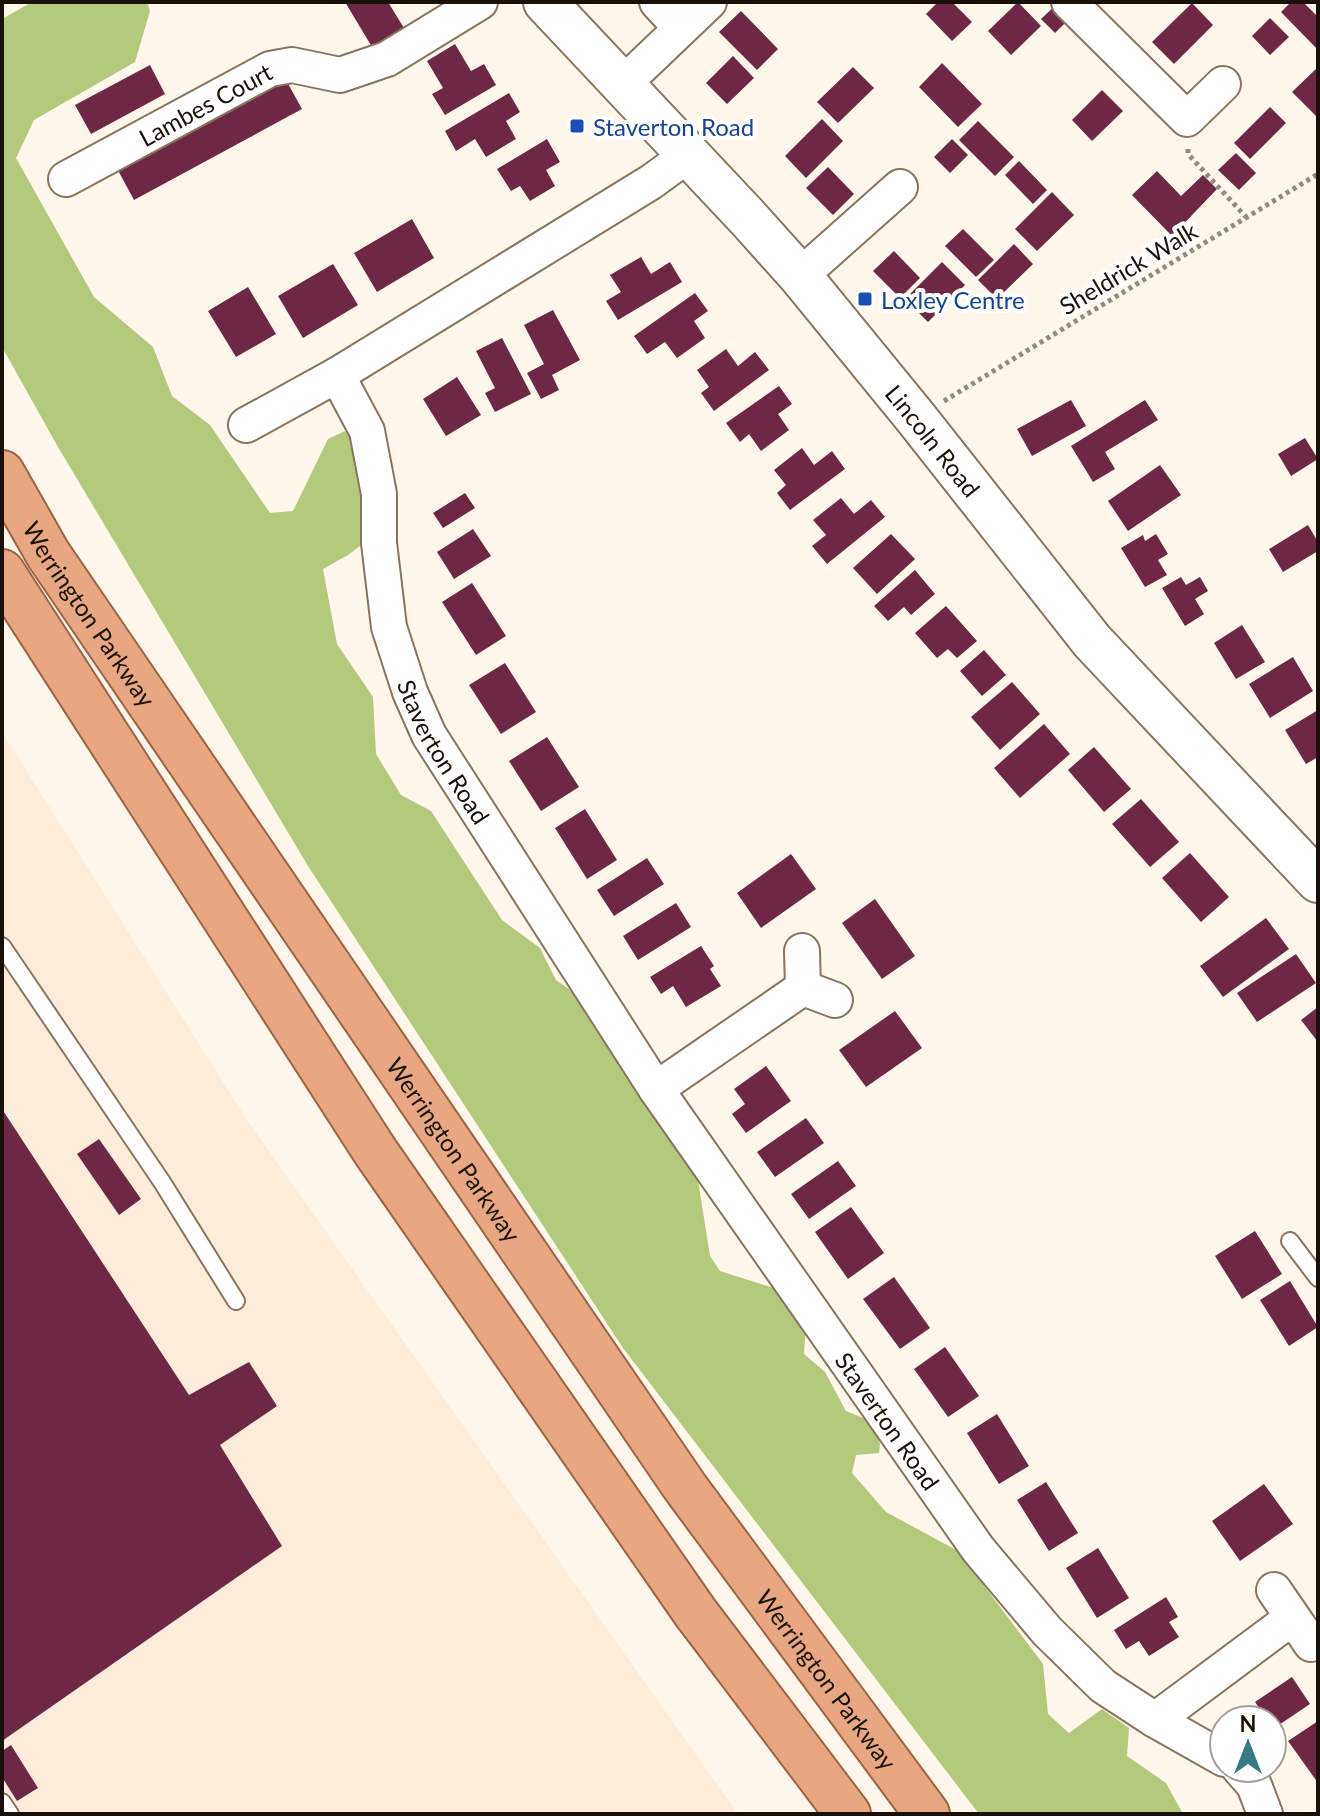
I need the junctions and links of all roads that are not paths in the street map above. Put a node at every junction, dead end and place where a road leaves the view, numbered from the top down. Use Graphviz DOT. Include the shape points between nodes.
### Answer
graph roads {
  1 [pos="480,2"];
  2 [pos="545,2"];
  3 [pos="657,2"];
  4 [pos="709,2"];
  5 [pos="1069,2"];
  6 [pos="681,28"];
  7 [pos="623,84"];
  8 [pos="1223,84"];
  9 [pos="688,155"];
  10 [pos="66,179"];
  11 [pos="900,187"];
  12 [pos="800,276"];
  13 [pos="337,375"];
  14 [pos="246,425"];
  15 [pos="2,473"];
  16 [pos="2,572"];
  17 [pos="1312,867"];
  18 [pos="2,946"];
  19 [pos="802,951"];
  20 [pos="803,988"];
  21 [pos="835,1000"];
  22 [pos="656,1089"];
  23 [pos="1290,1241"];
  24 [pos="1318,1278"];
  25 [pos="236,1301"];
  26 [pos="1292,1618"];
  27 [pos="1155,1720"];
  28 [pos="1208,1750"];
  29 [pos="1253,1784"];
  30 [pos="2,1802"];
  31 [pos="10,1814"];
  32 [pos="848,1814"];
  33 [pos="927,1814"];
  34 [pos="1265,1814"];
  1 -- 10 [label="street, Lambes Court" via="387,59 340,75 292,65 270,69"];
  2 -- 7 [label="street, Lincoln Road"];
  3 -- 6 [label="street"];
  4 -- 6 [label="street"];
  5 -- 8 [label="street" via="1187,119"];
  6 -- 7 [label="street"];
  7 -- 9 [label="street, Lincoln Road"];
  9 -- 12 [label="street, Lincoln Road"];
  9 -- 13 [label="street"];
  11 -- 12 [label="street"];
  12 -- 17 [label="street, Lincoln Road" via="1092,641"];
  13 -- 14 [label="street"];
  13 -- 22 [label="street, Staverton Road" via="367,431 379,494 389,627 429,735"];
  15 -- 33 [label="highway, Werrington Parkway" via="57,567 667,1461"];
  16 -- 32 [label="highway" via="375,1151 695,1612"];
  18 -- 25 [label="lane"];
  19 -- 20 [label="street"];
  20 -- 21 [label="street"];
  20 -- 22 [label="street"];
  22 -- 27 [label="street, Staverton Road" via="978,1549 1047,1631 1103,1686"];
  23 -- 24 [label="lane"];
  26 -- 27 [label="street"];
  27 -- 28 [label="street, Staverton Road"];
  29 -- 34 [label="street"];
  30 -- 31 [label="lane"];
}
